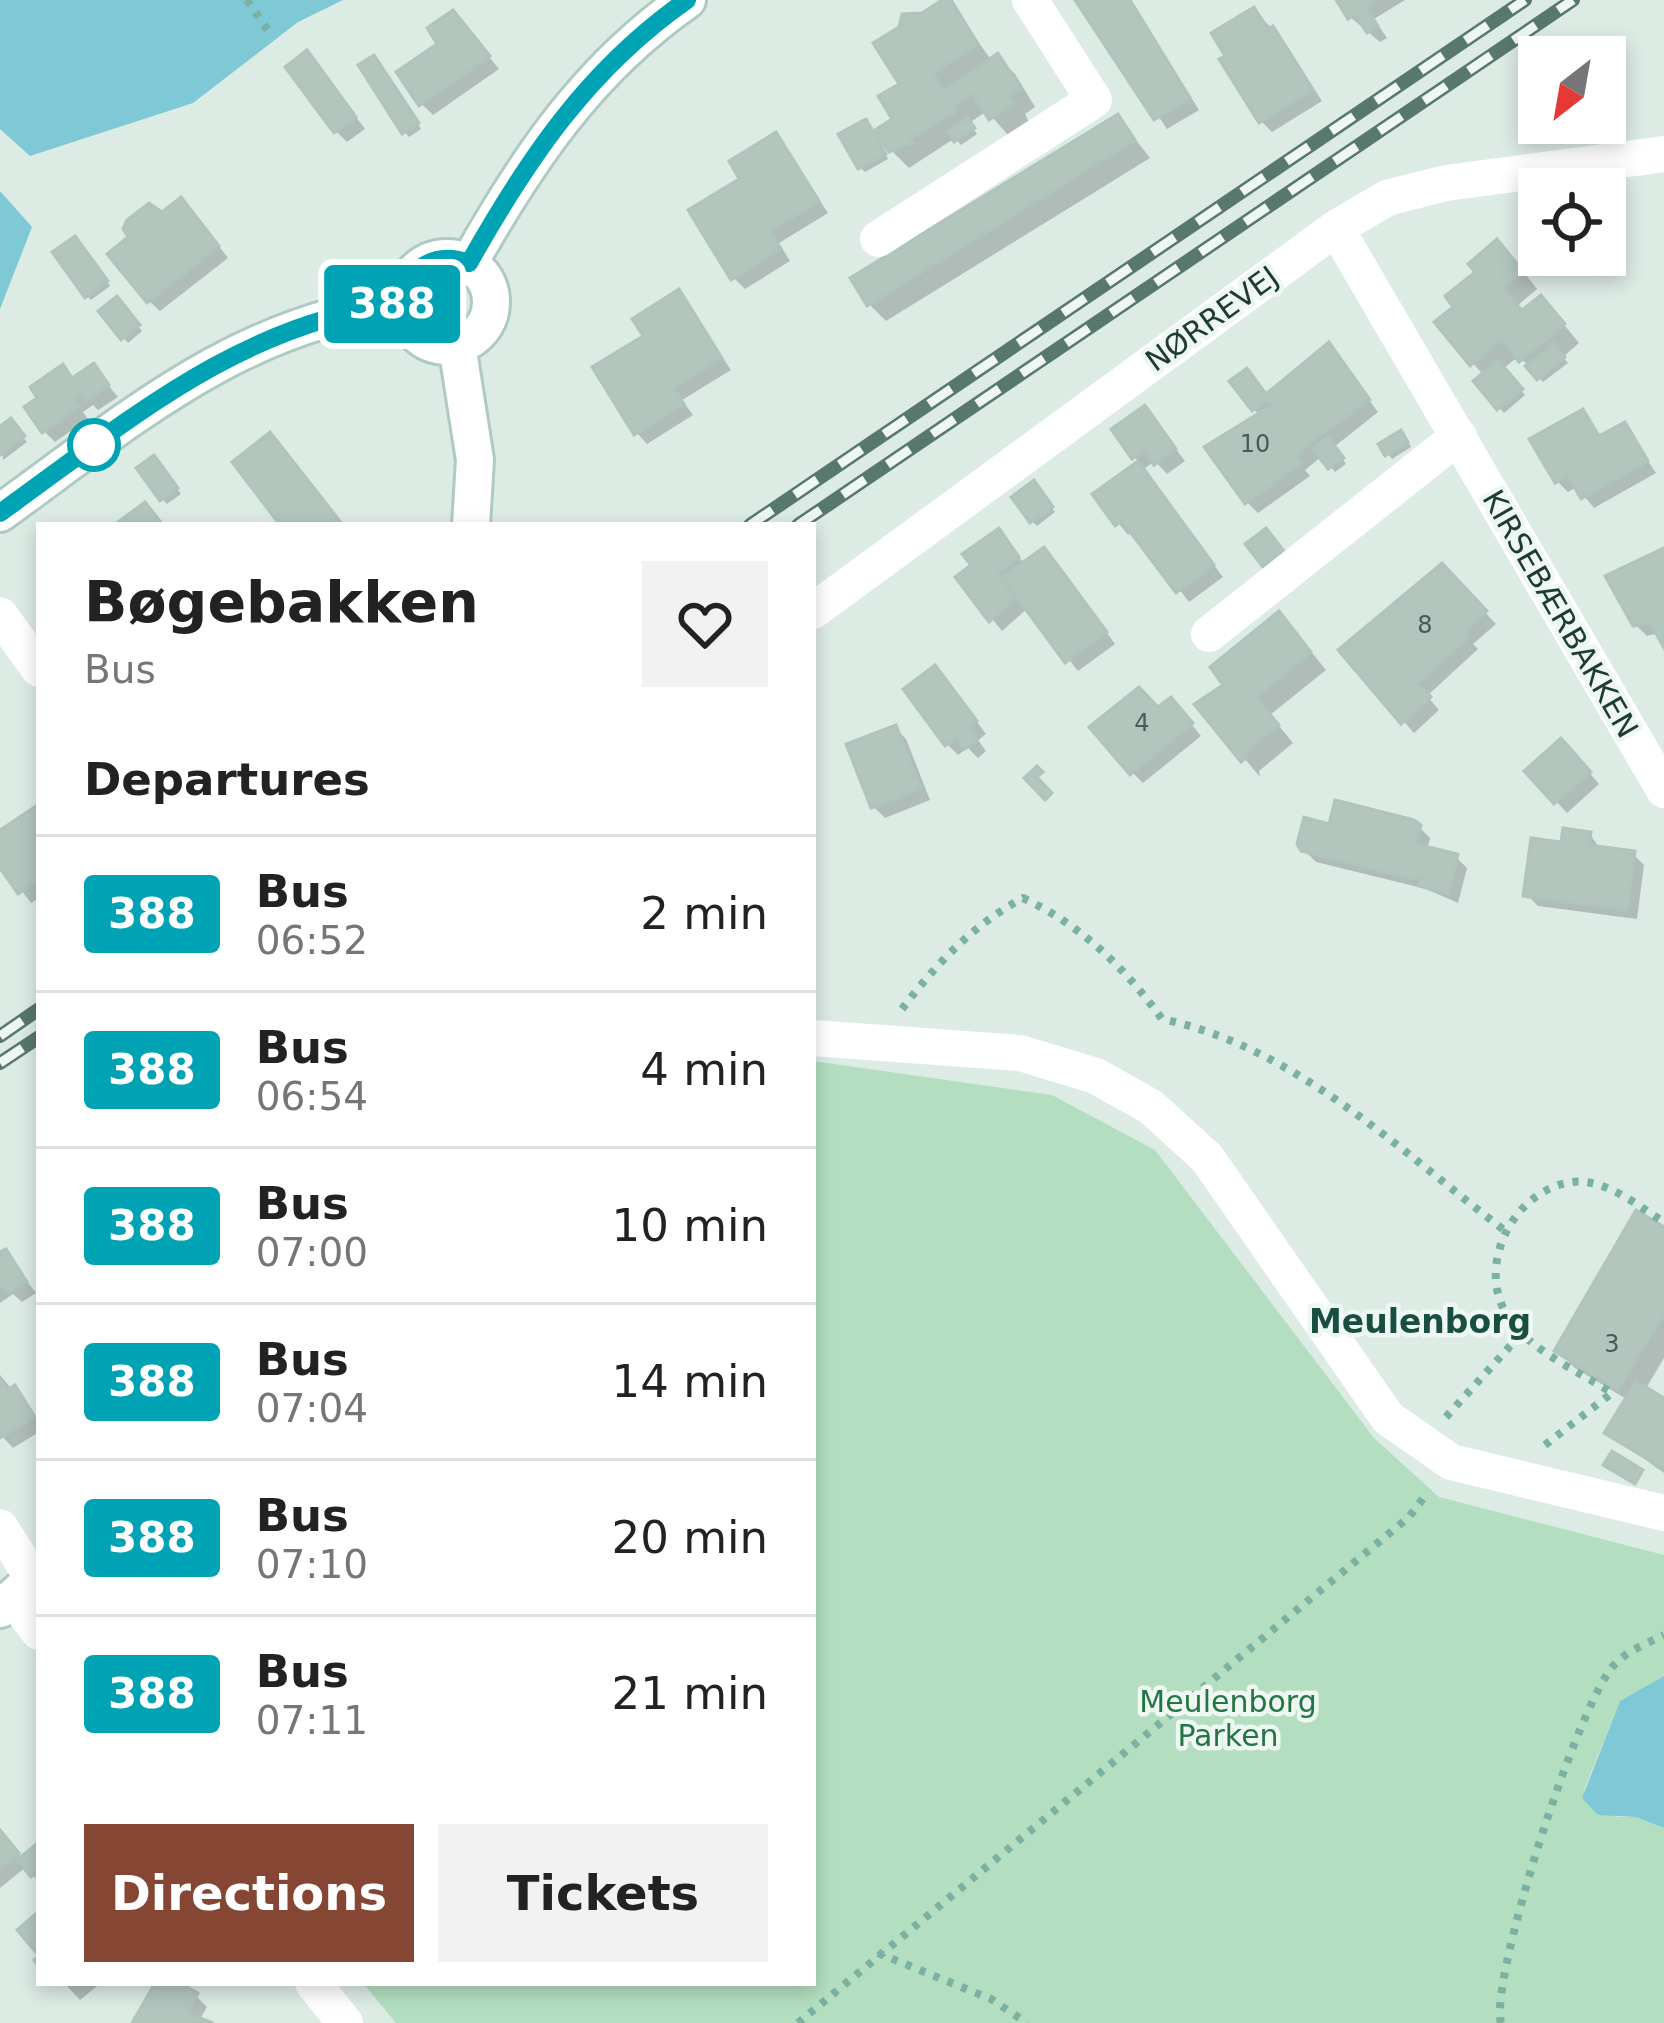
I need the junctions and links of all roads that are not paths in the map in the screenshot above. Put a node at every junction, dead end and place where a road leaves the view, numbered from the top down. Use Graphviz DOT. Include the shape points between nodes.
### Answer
graph roads {
  1 [pos="687,0"];
  2 [pos="1030,0"];
  3 [pos="1664,154"];
  4 [pos="1336,228"];
  5 [pos="878,239"];
  6 [pos="469,263"];
  7 [pos="403,303"];
  8 [pos="458,345"];
  9 [pos="1460,436"];
  10 [pos="0,513"];
  11 [pos="471,522"];
  12 [pos="816,609"];
  13 [pos="0,615"];
  14 [pos="1209,634"];
  15 [pos="36,665"];
  16 [pos="1664,790"];
  17 [pos="816,1038"];
  18 [pos="1664,1513"];
  19 [pos="0,1527"];
  20 [pos="21,1590"];
  21 [pos="36,1625"];
  22 [pos="315,1986"];
  23 [pos="345,2023"];
  1 -- 6 [label="street" via="560,116"];
  2 -- 5 [label="street" via="1094,100"];
  3 -- 4 [label="street, NØRREVEJ" via="1446,183 1388,198"];
  4 -- 9 [label="street, KIRSEBÆRBAKKEN"];
  4 -- 12 [label="street, NØRREVEJ"];
  6 -- 7 [label="street" via="446,257 424,264"];
  6 -- 8 [label="street" via="488,286 490,315"];
  7 -- 8 [label="street" via="417,334"];
  7 -- 10 [label="street" via="272,333 170,390"];
  8 -- 11 [label="street" via="475,460"];
  9 -- 14 [label="street"];
  9 -- 16 [label="street, KIRSEBÆRBAKKEN"];
  13 -- 15 [label="street"];
  17 -- 18 [label="street" via="1020,1053 1096,1076 1151,1107 1207,1158 1388,1418 1437,1452"];
  19 -- 20 [label="street"];
  20 -- 21 [label="street"];
  22 -- 23 [label="street"];
}
